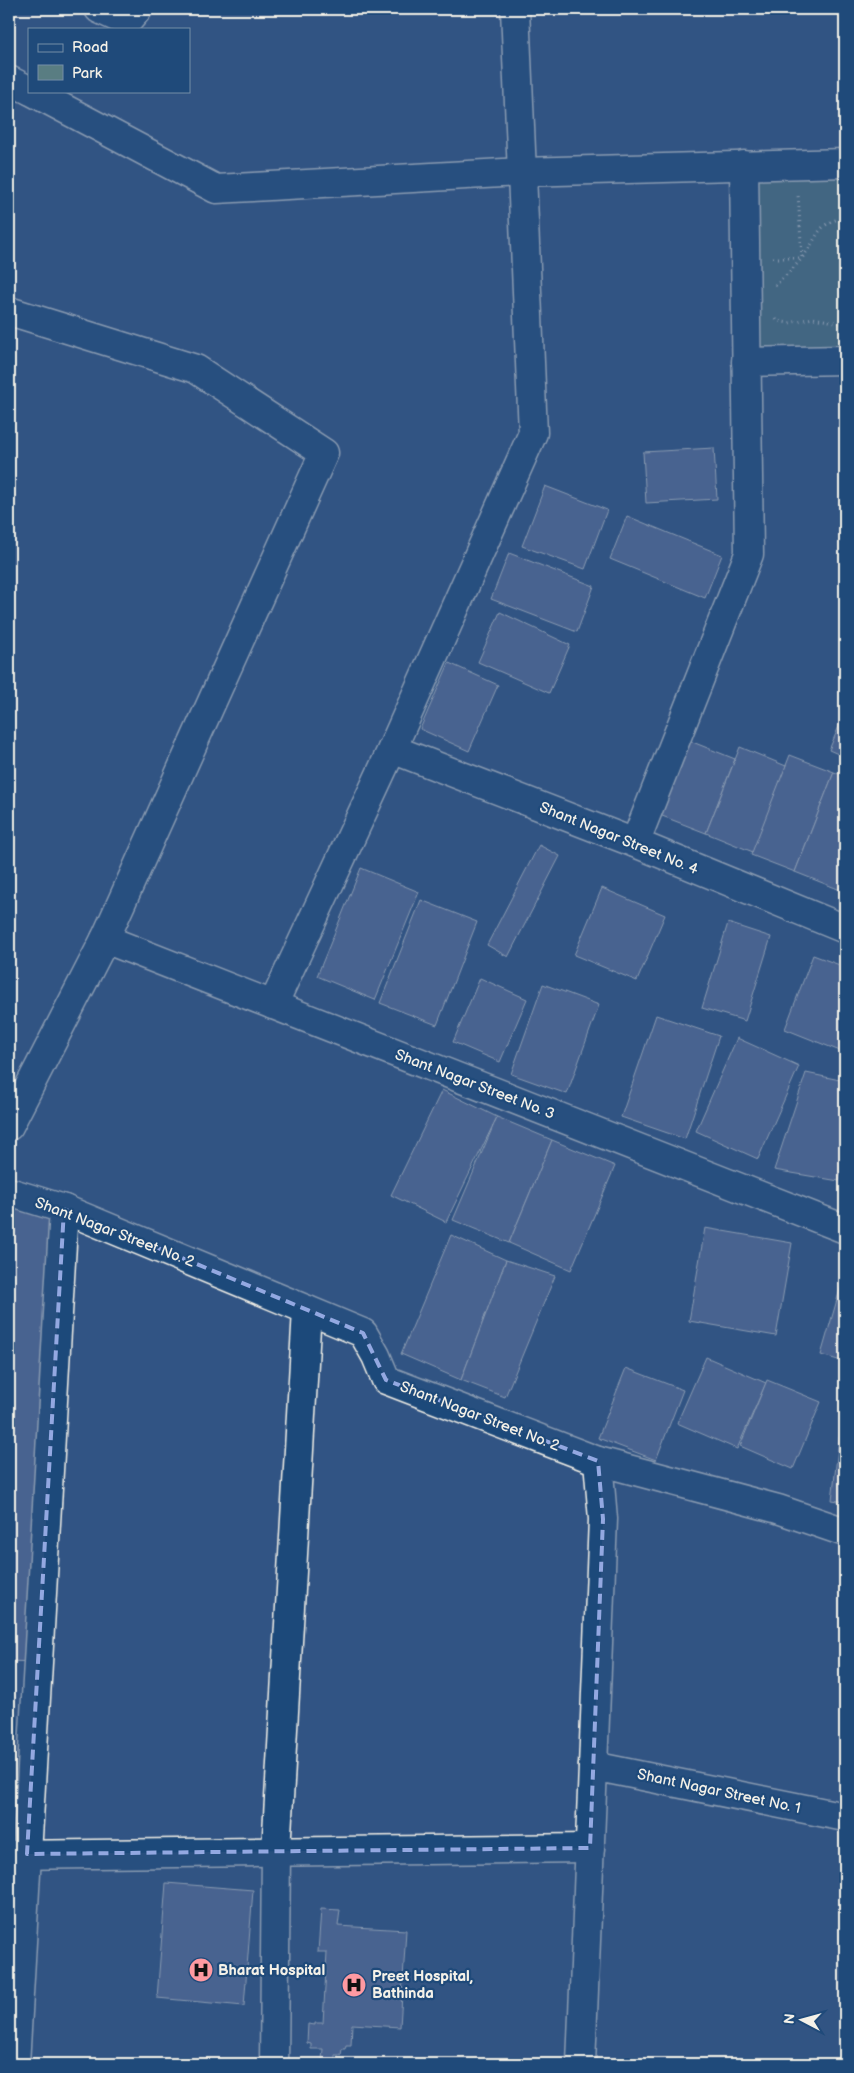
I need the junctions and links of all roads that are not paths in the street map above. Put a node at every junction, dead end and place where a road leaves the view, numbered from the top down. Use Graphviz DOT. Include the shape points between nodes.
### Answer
graph roads {
  1 [pos="99,9"];
  2 [pos="138,9"];
  3 [pos="516,9"];
  4 [pos="9,80"];
  5 [pos="28,90"];
  6 [pos="32,92"];
  7 [pos="845,163"];
  8 [pos="744,165"];
  9 [pos="522,172"];
  10 [pos="9,311"];
  11 [pos="845,360"];
  12 [pos="746,362"];
  13 [pos="392,750"];
  14 [pos="635,843"];
  15 [pos="845,929"];
  16 [pos="104,938"];
  17 [pos="273,1004"];
  18 [pos="9,1126"];
  19 [pos="9,1192"];
  20 [pos="64,1209"];
  21 [pos="845,1229"];
  22 [pos="307,1310"];
  23 [pos="598,1461"];
  24 [pos="845,1532"];
  25 [pos="593,1766"];
  26 [pos="845,1817"];
  27 [pos="590,1848"];
  28 [pos="276,1851"];
  29 [pos="18,1854"];
  30 [pos="14,2064"];
  31 [pos="274,2064"];
  32 [pos="581,2064"];
  1 -- 2 [label="street" via="127,22"];
  3 -- 9 [label="street"];
  4 -- 5 [label="street"];
  6 -- 9 [label="street" via="216,189"];
  7 -- 8 [label="street"];
  8 -- 9 [label="street"];
  8 -- 12 [label="street"];
  9 -- 13 [label="street" via="532,433"];
  10 -- 16 [label="street" via="196,369 324,453"];
  11 -- 12 [label="street"];
  12 -- 14 [label="street" via="749,554"];
  13 -- 14 [label="street, Shant Nagar Street No. 4"];
  13 -- 17 [label="street"];
  14 -- 15 [label="street, Shant Nagar Street No. 4"];
  16 -- 17 [label="street, Shant Nagar Street No. 3"];
  16 -- 18 [label="street"];
  17 -- 21 [label="street, Shant Nagar Street No. 3"];
  19 -- 20 [label="street, Shant Nagar Street No. 2"];
  20 -- 22 [label="street, Shant Nagar Street No. 2"];
  20 -- 29 [label="street"];
  22 -- 23 [label="street, Shant Nagar Street No. 2" via="363,1333 386,1380"];
  22 -- 28 [label="street"];
  23 -- 24 [label="street, Shant Nagar Street No. 2" via="778,1510"];
  23 -- 25 [label="street" via="604,1520"];
  25 -- 26 [label="street, Shant Nagar Street No. 1"];
  25 -- 27 [label="street"];
  27 -- 28 [label="street"];
  27 -- 32 [label="street"];
  28 -- 29 [label="street"];
  28 -- 31 [label="street"];
  29 -- 30 [label="street"];
}
